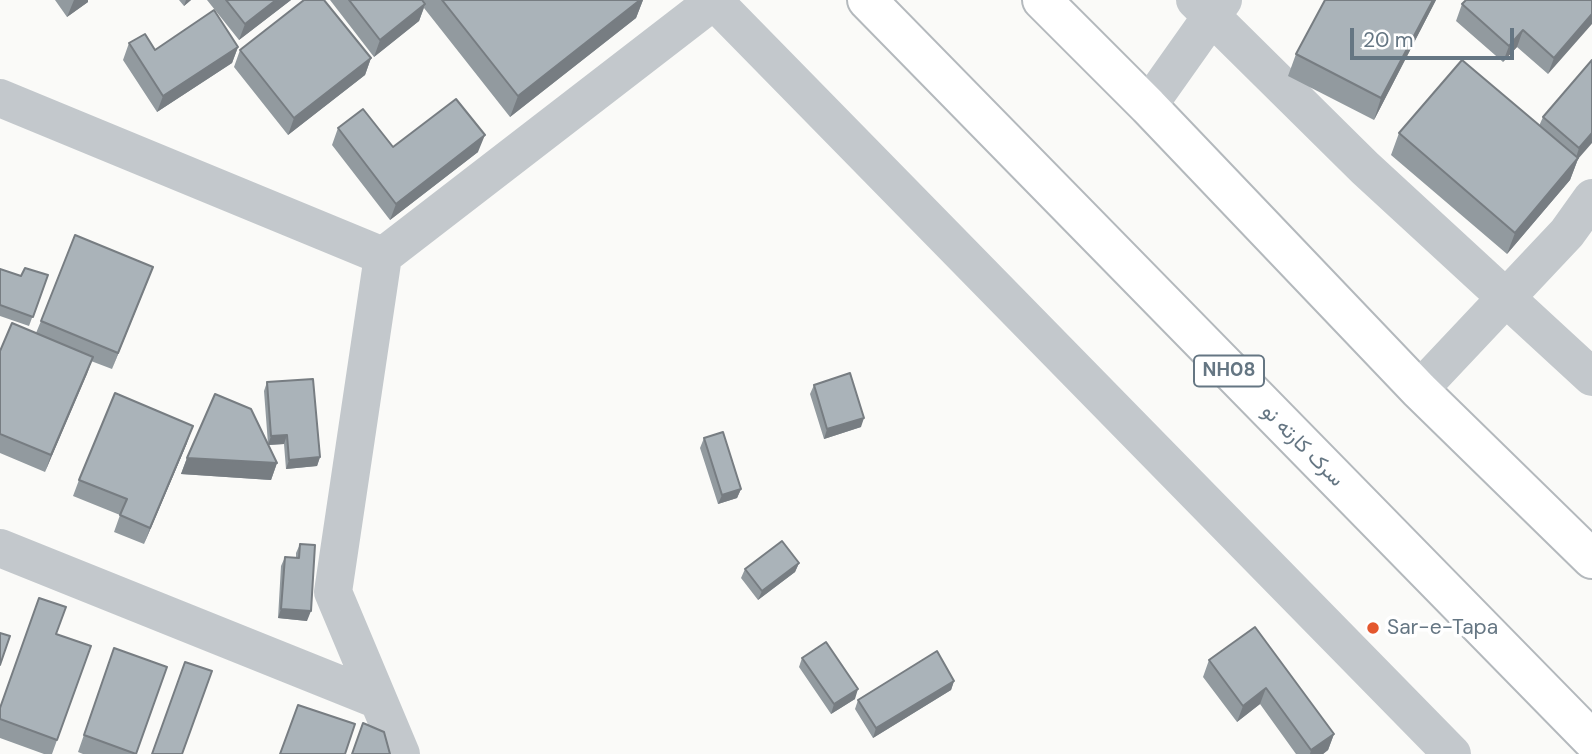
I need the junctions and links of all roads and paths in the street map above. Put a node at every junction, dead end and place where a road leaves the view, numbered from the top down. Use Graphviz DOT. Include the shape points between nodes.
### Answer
graph roads {
  1 [pos="714,0"];
  2 [pos="867,0"];
  3 [pos="1042,0"];
  4 [pos="1210,6"];
  5 [pos="0,99"];
  6 [pos="1148,106"];
  7 [pos="1592,198"];
  8 [pos="383,256"];
  9 [pos="1507,297"];
  10 [pos="1592,377"];
  11 [pos="1419,390"];
  12 [pos="0,548"];
  13 [pos="1592,559"];
  14 [pos="376,699"];
  15 [pos="1592,740"];
  16 [pos="401,754"];
  17 [pos="1452,754"];
  1 -- 8 [label="street"];
  1 -- 17 [label="street"];
  2 -- 15 [label="highway, سرک کارته نو / NH08"];
  3 -- 6 [label="highway"];
  4 -- 6 [label="street"];
  4 -- 9 [label="street" via="1365,168"];
  5 -- 8 [label="street"];
  6 -- 11 [label="highway"];
  7 -- 9 [label="street" via="1567,233"];
  8 -- 14 [label="street" via="333,592"];
  9 -- 10 [label="street"];
  9 -- 11 [label="street"];
  11 -- 13 [label="highway"];
  12 -- 14 [label="street"];
  14 -- 16 [label="street"];
}
